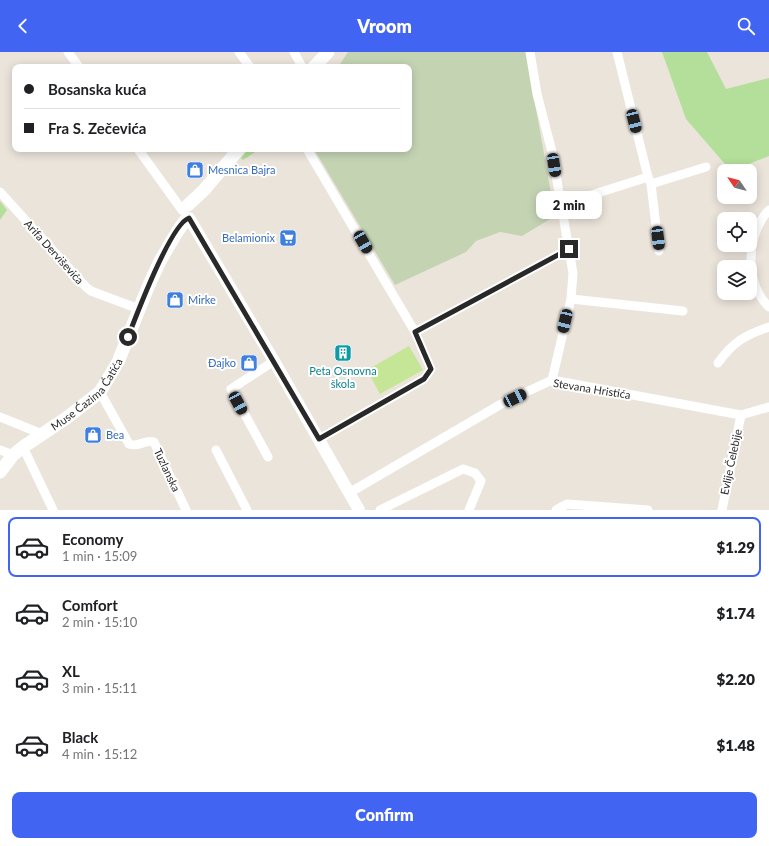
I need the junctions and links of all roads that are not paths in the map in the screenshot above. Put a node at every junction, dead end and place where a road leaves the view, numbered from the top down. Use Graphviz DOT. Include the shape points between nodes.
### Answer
graph roads {
  1 [pos="68,52"];
  2 [pos="75,52"];
  3 [pos="239,52"];
  4 [pos="294,52"];
  5 [pos="328,52"];
  6 [pos="530,52"];
  7 [pos="617,52"];
  8 [pos="77,64"];
  9 [pos="84,64"];
  10 [pos="248,64"];
  11 [pos="300,64"];
  12 [pos="317,64"];
  13 [pos="140,152"];
  14 [pos="146,152"];
  15 [pos="236,152"];
  16 [pos="309,152"];
  17 [pos="706,167"];
  18 [pos="650,180"];
  19 [pos="0,192"];
  20 [pos="560,205"];
  21 [pos="769,210"];
  22 [pos="189,214"];
  23 [pos="569,249"];
  24 [pos="659,251"];
  25 [pos="571,299"];
  26 [pos="769,307"];
  27 [pos="139,309"];
  28 [pos="683,311"];
  29 [pos="769,326"];
  30 [pos="415,332"];
  31 [pos="274,361"];
  32 [pos="718,363"];
  33 [pos="552,380"];
  34 [pos="100,392"];
  35 [pos="769,407"];
  36 [pos="741,414"];
  37 [pos="0,417"];
  38 [pos="42,434"];
  39 [pos="319,439"];
  40 [pos="0,450"];
  41 [pos="216,450"];
  42 [pos="18,451"];
  43 [pos="268,457"];
  44 [pos="0,472"];
  45 [pos="350,493"];
  46 [pos="53,510"];
  47 [pos="186,510"];
  48 [pos="247,510"];
  49 [pos="359,510"];
  50 [pos="380,510"];
  51 [pos="469,510"];
  52 [pos="556,510"];
  53 [pos="648,510"];
  54 [pos="722,510"];
  1 -- 8 [label="street"];
  2 -- 9 [label="street"];
  3 -- 10 [label="street"];
  4 -- 11 [label="street"];
  5 -- 12 [label="main road"];
  6 -- 20 [label="street" via="537,94 552,152"];
  7 -- 18 [label="street"];
  13 -- 22 [label="street"];
  14 -- 22 [label="street"];
  15 -- 22 [label="main road, Muse Ćazima Ćatića" via="204,190"];
  16 -- 30 [label="street"];
  17 -- 18 [label="street"];
  18 -- 20 [label="street"];
  18 -- 24 [label="street"];
  19 -- 27 [label="street, Arifa Derviševića" via="91,291"];
  20 -- 23 [label="street"];
  21 -- 26 [label="street" via="754,236 750,253 753,278"];
  22 -- 27 [label="main road, Muse Ćazima Ćatića" via="160,261"];
  22 -- 31 [label="street"];
  23 -- 25 [label="street" via="573,273"];
  23 -- 30 [label="street"];
  25 -- 28 [label="street"];
  25 -- 33 [label="street"];
  27 -- 34 [label="main road, Muse Ćazima Ćatića" via="118,362"];
  29 -- 32 [label="street" via="744,336"];
  30 -- 39 [label="street" via="431,369 424,379"];
  31 -- 39 [label="street"];
  31 -- 43 [label="street" via="231,389"];
  33 -- 36 [label="street, Stevana Hristića"];
  33 -- 45 [label="street, Stevana Hristića" via="503,403"];
  34 -- 38 [label="main road, Muse Ćazima Ćatića"];
  34 -- 47 [label="street, Tuzlanska" via="129,444 134,446 148,441 154,442"];
  35 -- 36 [label="street"];
  36 -- 54 [label="street, Evlije Čelebije"];
  37 -- 38 [label="street"];
  38 -- 42 [label="main road, Muse Ćazima Ćatića"];
  39 -- 45 [label="street"];
  40 -- 42 [label="street"];
  41 -- 48 [label="street"];
  42 -- 44 [label="main road, Muse Ćazima Ćatića"];
  42 -- 46 [label="street"];
  45 -- 49 [label="street"];
  50 -- 51 [label="street" via="464,468 475,473 481,481"];
  52 -- 53 [label="street" via="567,504"];
}
